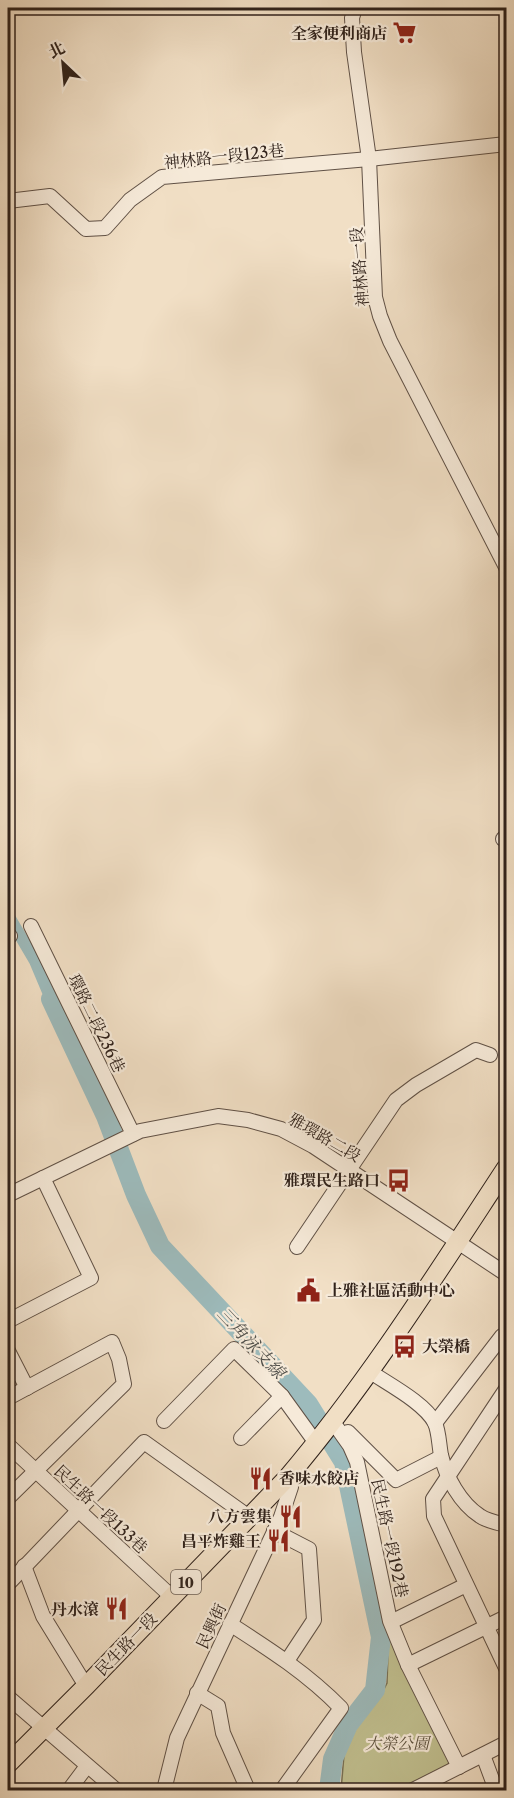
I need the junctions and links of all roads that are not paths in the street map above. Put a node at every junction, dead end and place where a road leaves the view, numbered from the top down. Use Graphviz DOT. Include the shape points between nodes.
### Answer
graph roads {
  1 [pos="354,8"];
  2 [pos="507,144"];
  3 [pos="369,159"];
  4 [pos="8,201"];
  5 [pos="507,567"];
  6 [pos="31,926"];
  7 [pos="490,1055"];
  8 [pos="131,1135"];
  9 [pos="507,1168"];
  10 [pos="349,1169"];
  11 [pos="43,1178"];
  12 [pos="8,1196"];
  13 [pos="458,1242"];
  14 [pos="297,1247"];
  15 [pos="507,1274"];
  16 [pos="8,1321"];
  17 [pos="502,1336"];
  18 [pos="8,1351"];
  19 [pos="369,1371"];
  20 [pos="27,1388"];
  21 [pos="507,1389"];
  22 [pos="282,1396"];
  23 [pos="8,1398"];
  24 [pos="164,1421"];
  25 [pos="334,1421"];
  26 [pos="435,1423"];
  27 [pos="241,1438"];
  28 [pos="316,1443"];
  29 [pos="8,1444"];
  30 [pos="441,1457"];
  31 [pos="35,1470"];
  32 [pos="287,1478"];
  33 [pos="448,1478"];
  34 [pos="8,1498"];
  35 [pos="78,1510"];
  36 [pos="249,1517"];
  37 [pos="507,1525"];
  38 [pos="274,1531"];
  39 [pos="24,1566"];
  40 [pos="8,1584"];
  41 [pos="466,1586"];
  42 [pos="172,1597"];
  43 [pos="507,1617"];
  44 [pos="391,1622"];
  45 [pos="230,1624"];
  46 [pos="487,1627"];
  47 [pos="286,1661"];
  48 [pos="408,1665"];
  49 [pos="507,1668"];
  50 [pos="86,1686"];
  51 [pos="197,1693"];
  52 [pos="8,1697"];
  53 [pos="42,1728"];
  54 [pos="507,1743"];
  55 [pos="483,1755"];
  56 [pos="8,1764"];
  57 [pos="87,1766"];
  58 [pos="459,1767"];
  59 [pos="69,1791"];
  60 [pos="116,1791"];
  61 [pos="164,1791"];
  62 [pos="248,1791"];
  63 [pos="282,1791"];
  64 [pos="413,1791"];
  65 [pos="496,1791"];
  1 -- 3 [label="street, 神林路一段" via="354,52"];
  2 -- 3 [label="street, 神林路一段123巷"];
  3 -- 4 [label="street, 神林路一段123巷" via="162,177 130,200 105,228 86,229 50,196"];
  3 -- 5 [label="street, 神林路一段" via="374,280 380,316"];
  6 -- 8 [label="street, 環路二段236巷"];
  7 -- 10 [label="street" via="476,1050 396,1100"];
  8 -- 10 [label="street, 雅環路二段" via="218,1116 248,1120 281,1129"];
  8 -- 11 [label="street, 雅環路二段"];
  9 -- 13 [label="main road, 10"];
  10 -- 13 [label="street, 雅環路二段"];
  10 -- 14 [label="street"];
  11 -- 12 [label="street, 雅環路二段"];
  11 -- 16 [label="street" via="91,1278"];
  13 -- 15 [label="street, 雅環路二段"];
  13 -- 19 [label="main road, 10"];
  17 -- 26 [label="street"];
  18 -- 20 [label="street"];
  19 -- 25 [label="main road, 10"];
  19 -- 26 [label="street" via="424,1409"];
  20 -- 23 [label="street"];
  20 -- 31 [label="street" via="112,1342 124,1383"];
  21 -- 33 [label="street"];
  22 -- 24 [label="street" via="234,1349"];
  22 -- 27 [label="street"];
  22 -- 28 [label="street"];
  25 -- 28 [label="main road, 10"];
  25 -- 30 [label="street" via="396,1480"];
  25 -- 44 [label="street, 民生路一段192巷" via="357,1462"];
  26 -- 30 [label="street"];
  28 -- 32 [label="main road, 民生路一段 / 10"];
  29 -- 31 [label="street, 民生路一段133巷"];
  30 -- 33 [label="street"];
  31 -- 34 [label="street"];
  31 -- 35 [label="street, 民生路一段133巷"];
  32 -- 36 [label="main road, 民生路一段 / 10"];
  32 -- 38 [label="street, 民興街" via="291,1487"];
  33 -- 37 [label="street" via="481,1517"];
  33 -- 41 [label="street" via="433,1498 434,1516"];
  35 -- 36 [label="street" via="144,1442"];
  35 -- 39 [label="street"];
  35 -- 42 [label="street, 民生路一段133巷"];
  36 -- 42 [label="main road, 民生路一段 / 10"];
  38 -- 45 [label="street, 民興街"];
  38 -- 47 [label="street" via="309,1549 314,1620"];
  39 -- 40 [label="street"];
  39 -- 50 [label="street" via="43,1616"];
  41 -- 44 [label="street"];
  41 -- 46 [label="street"];
  42 -- 50 [label="main road, 民生路一段 / 10"];
  43 -- 46 [label="street"];
  44 -- 48 [label="street, 民生路一段192巷"];
  45 -- 47 [label="street"];
  45 -- 51 [label="street, 民興街"];
  46 -- 48 [label="street"];
  46 -- 49 [label="street"];
  47 -- 63 [label="street" via="341,1708"];
  48 -- 58 [label="street, 民生路一段192巷"];
  50 -- 53 [label="main road, 民生路一段 / 10"];
  51 -- 61 [label="street, 民興街" via="177,1738"];
  51 -- 62 [label="street" via="218,1706 224,1733"];
  52 -- 53 [label="street"];
  53 -- 56 [label="main road, 民生路一段 / 10"];
  53 -- 57 [label="street"];
  54 -- 55 [label="street"];
  55 -- 58 [label="street"];
  55 -- 65 [label="street"];
  57 -- 59 [label="street"];
  57 -- 60 [label="street"];
  58 -- 64 [label="street"];
}
